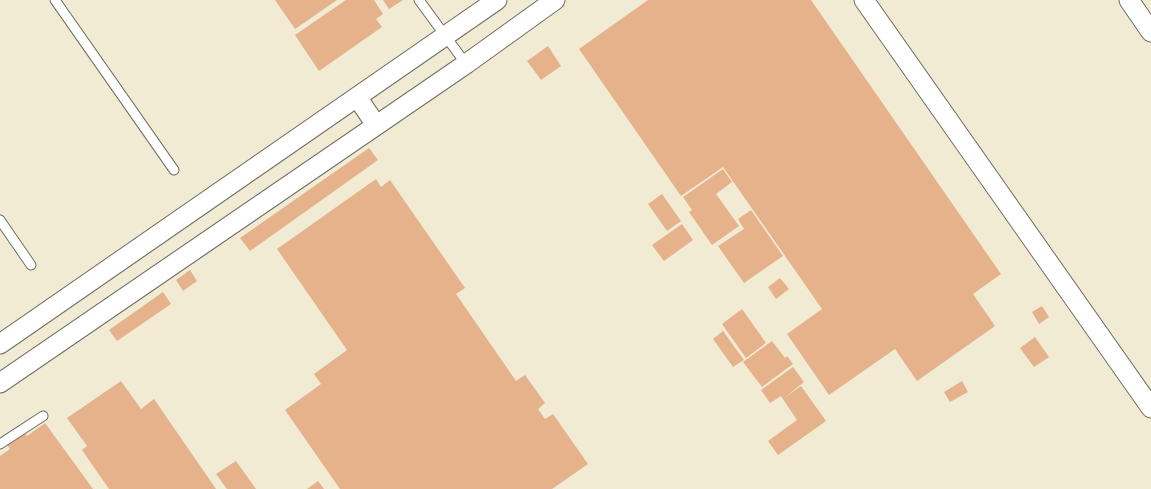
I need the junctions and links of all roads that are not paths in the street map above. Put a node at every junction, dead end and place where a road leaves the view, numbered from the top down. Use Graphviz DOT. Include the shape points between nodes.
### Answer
graph roads {
  1 [pos="55,0"];
  2 [pos="419,0"];
  3 [pos="497,0"];
  4 [pos="555,0"];
  5 [pos="864,0"];
  6 [pos="1129,0"];
  7 [pos="1151,32"];
  8 [pos="446,35"];
  9 [pos="466,64"];
  10 [pos="357,96"];
  11 [pos="376,125"];
  12 [pos="174,170"];
  13 [pos="0,220"];
  14 [pos="31,265"];
  15 [pos="47,312"];
  16 [pos="64,339"];
  17 [pos="0,344"];
  18 [pos="0,383"];
  19 [pos="1151,408"];
  20 [pos="43,416"];
  21 [pos="0,444"];
  1 -- 12 [label="lane"];
  2 -- 8 [label="lane"];
  3 -- 8 [label="street"];
  4 -- 9 [label="street"];
  5 -- 19 [label="street"];
  6 -- 7 [label="street"];
  8 -- 9 [label="lane"];
  8 -- 10 [label="street"];
  9 -- 11 [label="street"];
  10 -- 11 [label="street"];
  10 -- 15 [label="street"];
  11 -- 16 [label="street"];
  13 -- 14 [label="lane"];
  15 -- 16 [label="street"];
  15 -- 17 [label="street"];
  16 -- 18 [label="street"];
  20 -- 21 [label="lane"];
}
